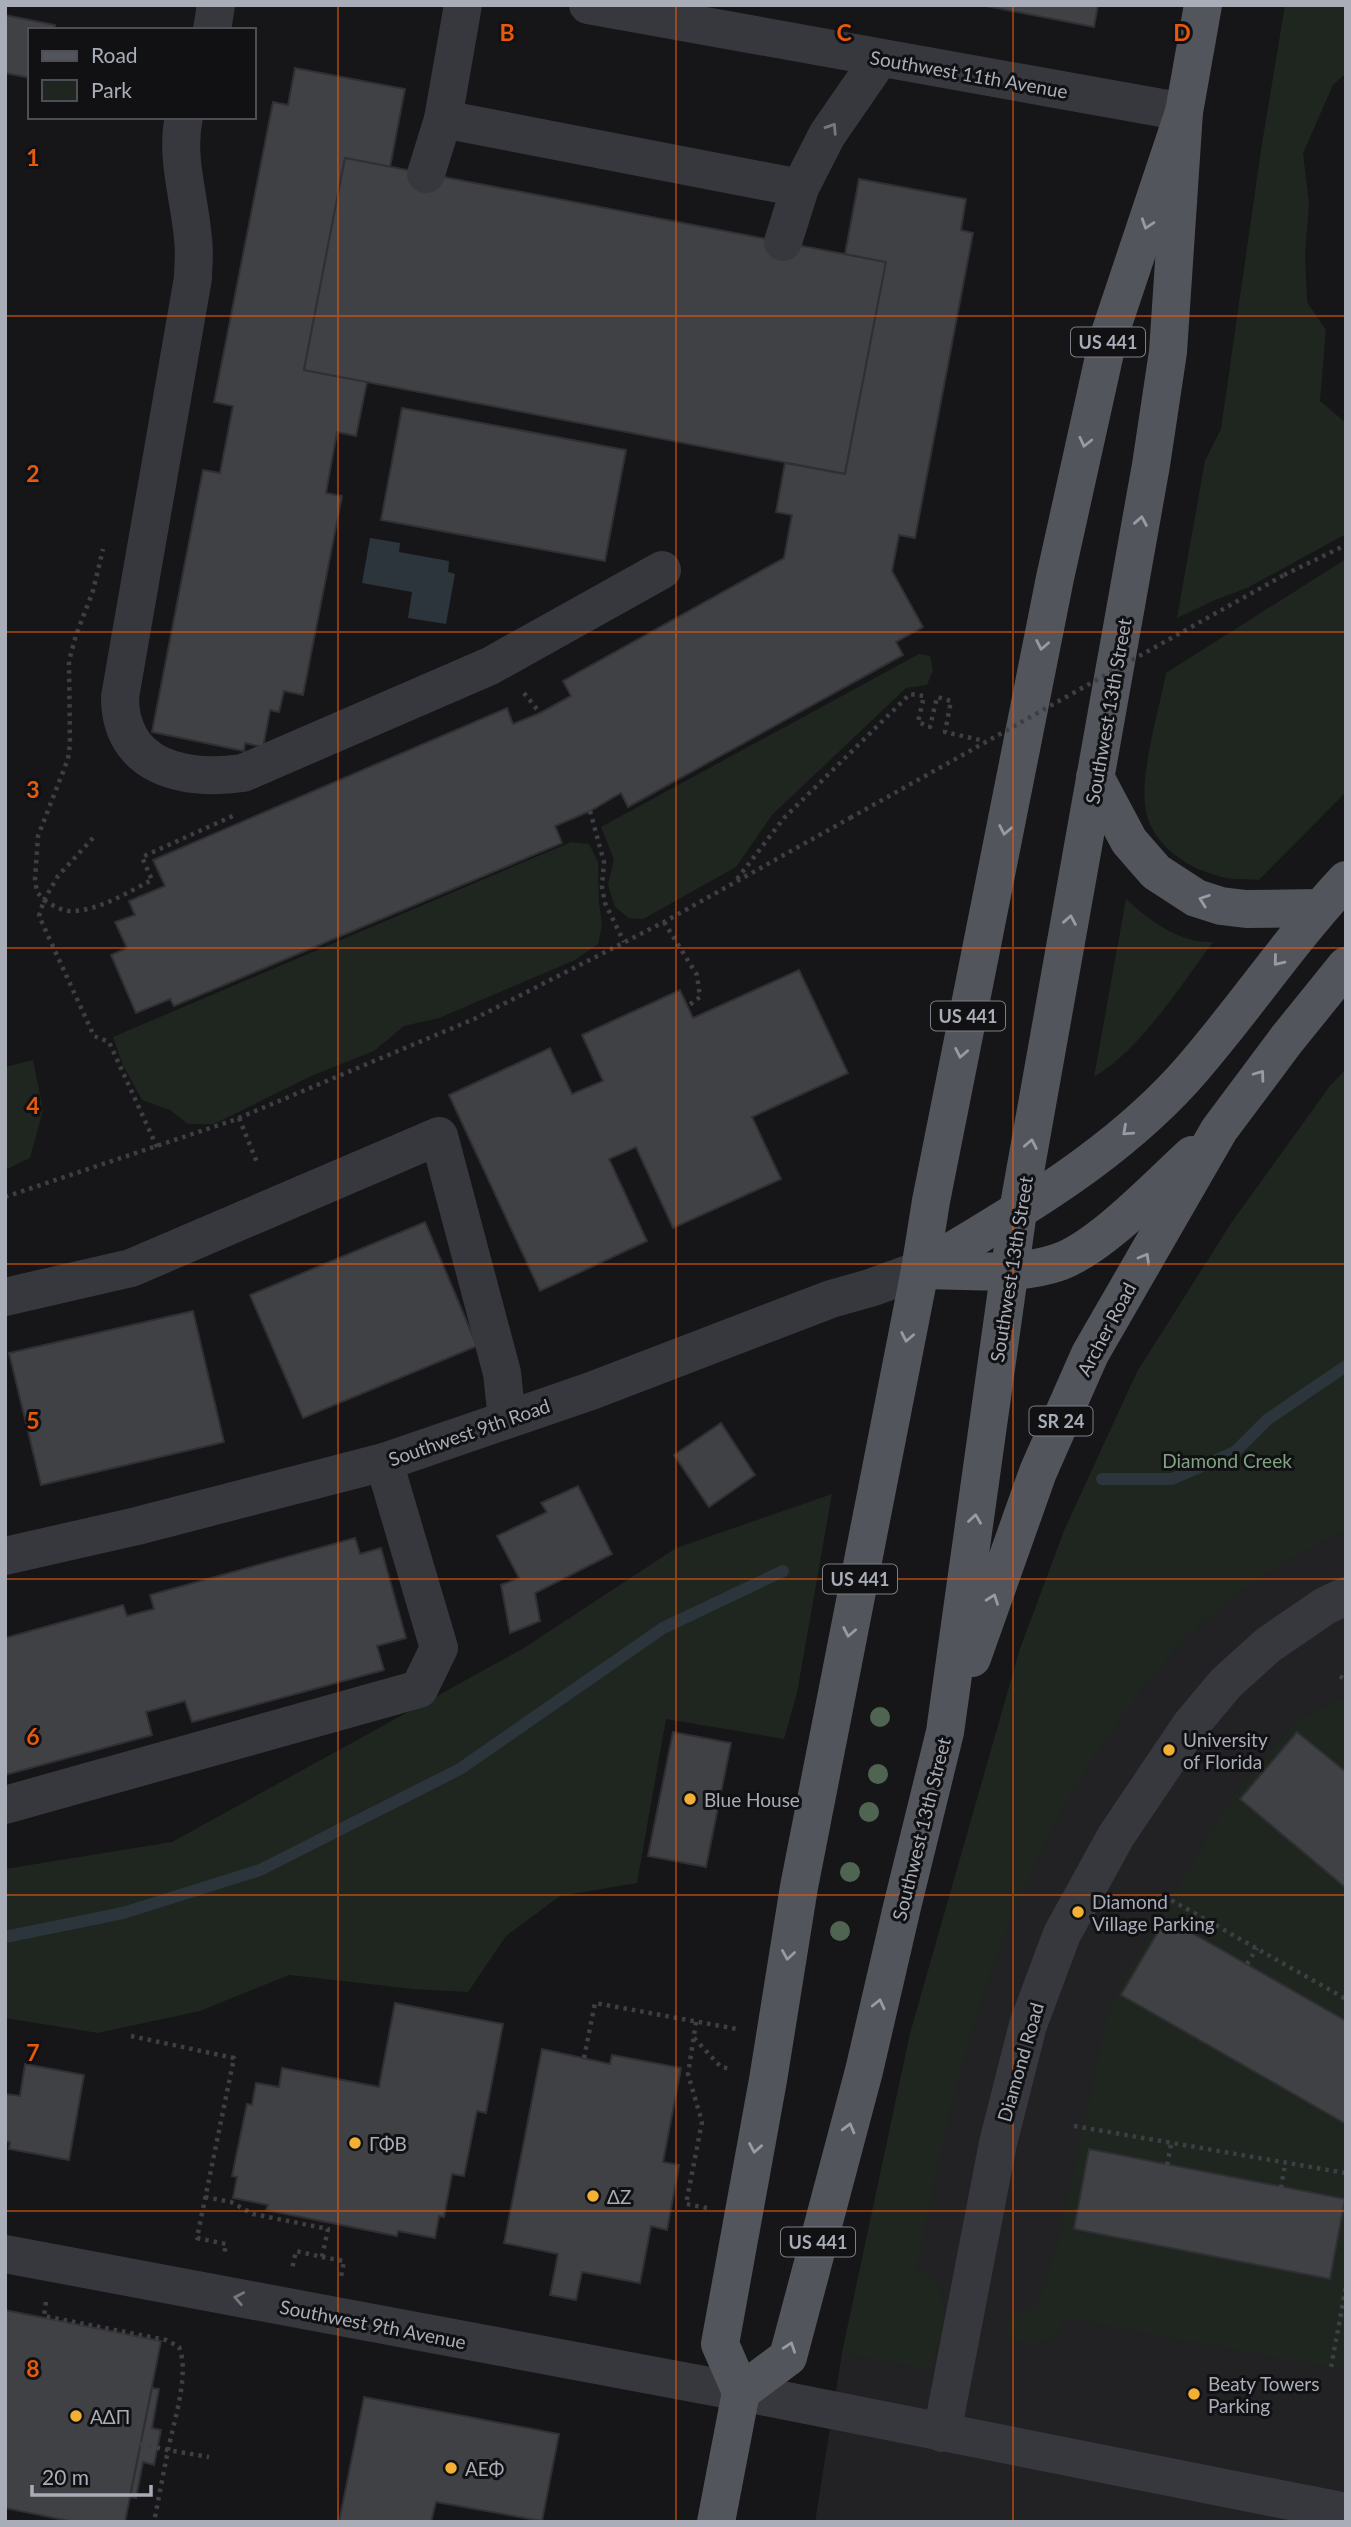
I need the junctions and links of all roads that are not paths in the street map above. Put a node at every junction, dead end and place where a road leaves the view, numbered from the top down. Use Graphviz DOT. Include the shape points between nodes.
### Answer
graph roads {
  1 [pos="216,5"];
  2 [pos="463,5"];
  3 [pos="588,5"];
  4 [pos="1203,5"];
  5 [pos="212,28"];
  6 [pos="880,58"];
  7 [pos="1184,112"];
  8 [pos="184,119"];
  9 [pos="443,119"];
  10 [pos="426,174"];
  11 [pos="800,188"];
  12 [pos="783,242"];
  13 [pos="662,570"];
  14 [pos="1095,778"];
  15 [pos="1346,880"];
  16 [pos="1320,908"];
  17 [pos="1346,966"];
  18 [pos="1219,1130"];
  19 [pos="1018,1211"];
  20 [pos="920,1270"];
  21 [pos="1009,1271"];
  22 [pos="5,1297"];
  23 [pos="507,1419"];
  24 [pos="384,1462"];
  25 [pos="5,1556"];
  26 [pos="1346,1596"];
  27 [pos="945,1732"];
  28 [pos="5,1805"];
  29 [pos="5,2254"];
  30 [pos="741,2392"];
  31 [pos="943,2433"];
  32 [pos="1346,2512"];
  33 [pos="716,2522"];
  1 -- 5 [label="street"];
  2 -- 9 [label="street"];
  3 -- 6 [label="street, Southwest 11th Avenue"];
  4 -- 7 [label="main road, Southwest 13th Street / US 441"];
  6 -- 7 [label="street, Southwest 11th Avenue"];
  11 -- 6 [label="street, one-way" via="827,135"];
  14 -- 7 [label="main road, Southwest 13th Street / US 441, one-way" via="1168,352"];
  7 -- 20 [label="main road, Southwest 13th Street / US 441, one-way" via="1108,339 1088,426"];
  8 -- 13 [label="street" via="182,159 194,240 193,278 120,697 124,730 145,757 178,771 211,776 243,773 489,666"];
  9 -- 10 [label="street"];
  9 -- 11 [label="street"];
  11 -- 12 [label="street"];
  16 -- 14 [label="main road, one-way" via="1246,909 1196,898 1156,872 1129,841"];
  19 -- 14 [label="main road, Southwest 13th Street / US 441, one-way"];
  15 -- 16 [label="main road"];
  16 -- 19 [label="main road, one-way" via="1184,1077 1125,1134"];
  18 -- 17 [label="main road, Archer Road / SR 24, one-way"];
  18 -- 21 [label="main road" via="1105,1234 1063,1261"];
  27 -- 18 [label="main road, Archer Road / SR 24, one-way" via="1038,1472 1090,1354"];
  19 -- 20 [label="main road"];
  19 -- 21 [label="main road, Southwest 13th Street / US 441"];
  20 -- 21 [label="main road"];
  20 -- 23 [label="street, Southwest 9th Road"];
  20 -- 30 [label="main road, Southwest 13th Street / US 441, one-way" via="799,1888 720,2344"];
  27 -- 21 [label="main road, Southwest 13th Street / US 441, one-way"];
  22 -- 23 [label="street" via="131,1268 439,1136 502,1373"];
  23 -- 24 [label="street, Southwest 9th Road"];
  24 -- 25 [label="street, Southwest 9th Road"];
  24 -- 28 [label="street" via="439,1648 419,1689"];
  26 -- 31 [label="street, Diamond Road" via="1268,1645 1197,1717 1116,1836 1062,1934 1028,2025 998,2143"];
  30 -- 27 [label="main road, Southwest 13th Street / US 441, one-way" via="788,2357 864,2071"];
  30 -- 29 [label="street, Southwest 9th Avenue, one-way"];
  30 -- 31 [label="street"];
  30 -- 33 [label="main road"];
  31 -- 32 [label="street"];
}
